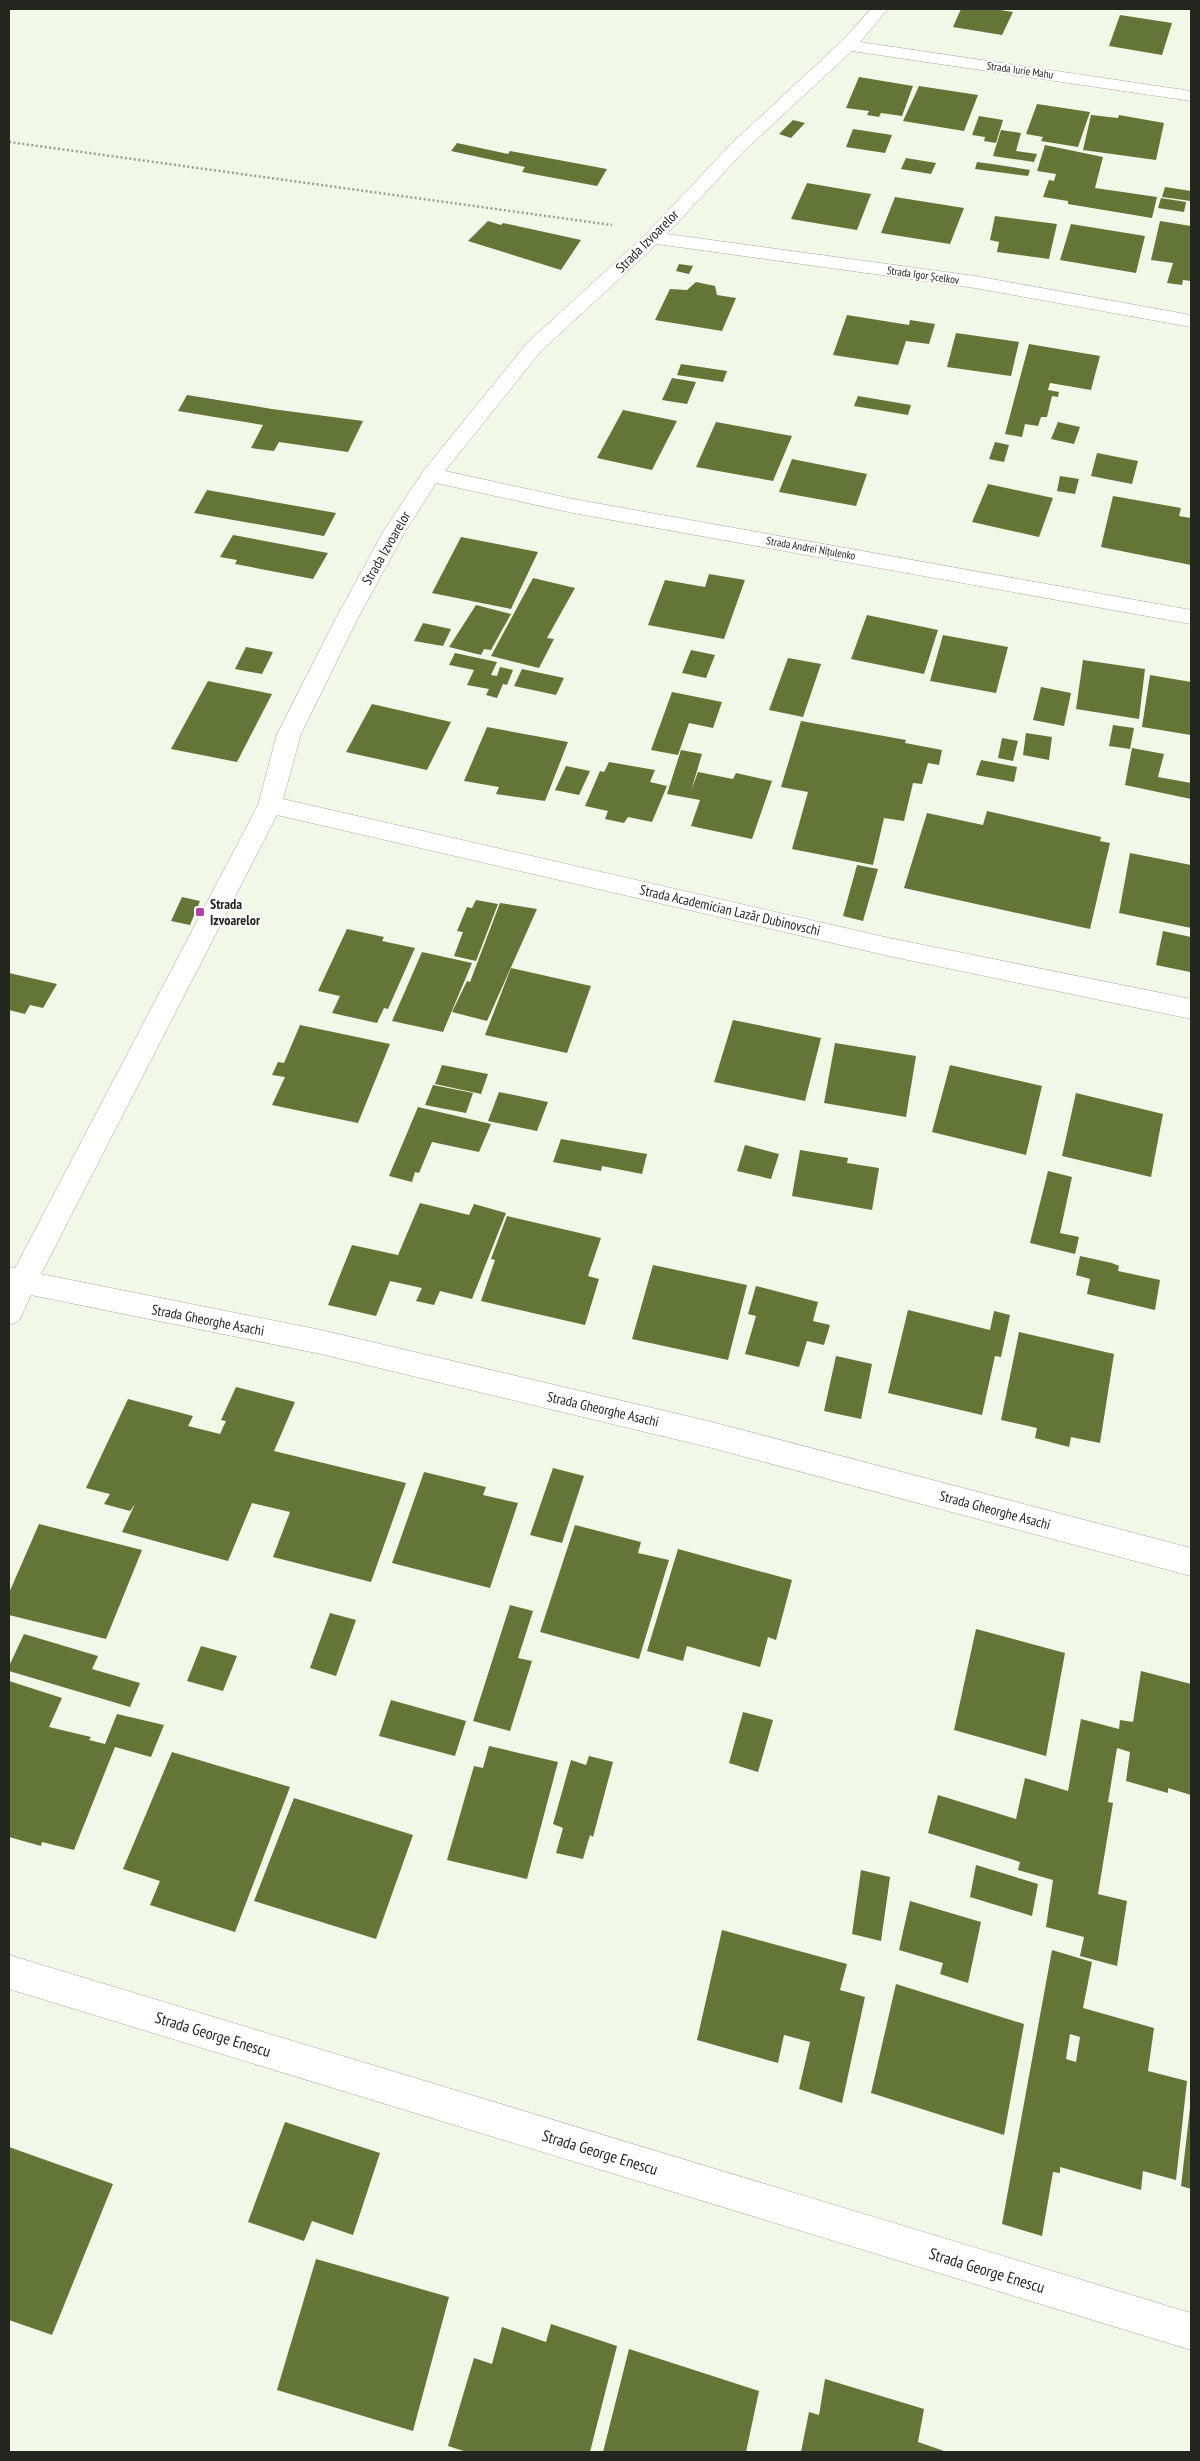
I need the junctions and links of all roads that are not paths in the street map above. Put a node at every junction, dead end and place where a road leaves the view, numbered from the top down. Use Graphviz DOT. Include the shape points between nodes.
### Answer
graph roads {
  1 [pos="880,9"];
  2 [pos="848,45"];
  3 [pos="1191,96"];
  4 [pos="652,238"];
  5 [pos="1191,321"];
  6 [pos="431,475"];
  7 [pos="1191,617"];
  8 [pos="270,804"];
  9 [pos="1191,1009"];
  10 [pos="15,1281"];
  11 [pos="9,1313"];
  12 [pos="1191,1562"];
  13 [pos="9,1972"];
  14 [pos="1191,2332"];
  1 -- 2 [label="street, Strada Izvoarelor"];
  2 -- 3 [label="street, Strada Iurie Mahu"];
  2 -- 4 [label="street, Strada Izvoarelor" via="738,147"];
  4 -- 5 [label="street, Strada Igor Șсelkov" via="974,282"];
  4 -- 6 [label="street, Strada Izvoarelor" via="534,347"];
  6 -- 7 [label="street, Strada Andrei Nițulenko" via="573,506"];
  6 -- 8 [label="street, Strada Izvoarelor" via="394,532 294,726"];
  8 -- 9 [label="street, Strada Academician Lazăr Dubinovschi" via="889,947"];
  8 -- 10 [label="street, Strada Izvoarelor"];
  10 -- 11 [label="street, Strada Izvoarelor"];
  10 -- 12 [label="street, Strada Gheorghe Asachi" via="321,1342 703,1433"];
  13 -- 14 [label="street, Strada George Enescu"];
}
